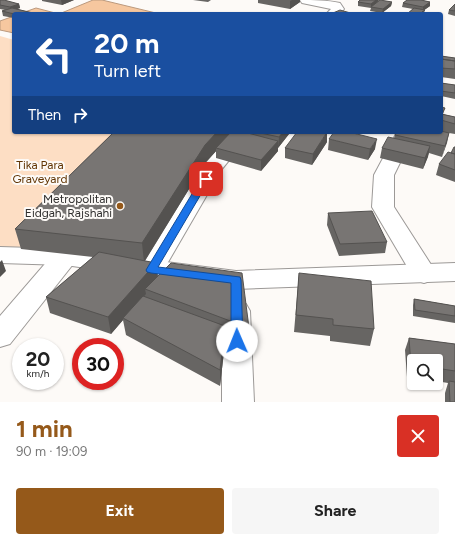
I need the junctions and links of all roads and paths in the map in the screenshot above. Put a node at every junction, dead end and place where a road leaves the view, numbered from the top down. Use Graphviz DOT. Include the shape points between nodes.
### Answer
graph roads {
  1 [pos="316,1"];
  2 [pos="334,12"];
  3 [pos="241,134"];
  4 [pos="405,134"];
  5 [pos="0,255"];
  6 [pos="65,257"];
  7 [pos="151,270"];
  8 [pos="455,272"];
  9 [pos="424,274"];
  10 [pos="236,280"];
  11 [pos="0,336"];
  12 [pos="238,402"];
  1 -- 2 [label="street" via="336,6 338,9"];
  3 -- 7 [label="street" via="214,166"];
  4 -- 9 [label="street" via="384,175 383,207"];
  5 -- 6 [label="street"];
  6 -- 7 [label="street"];
  6 -- 11 [label="street"];
  7 -- 10 [label="street"];
  8 -- 9 [label="street"];
  9 -- 10 [label="street"];
  10 -- 12 [label="street"];
}
